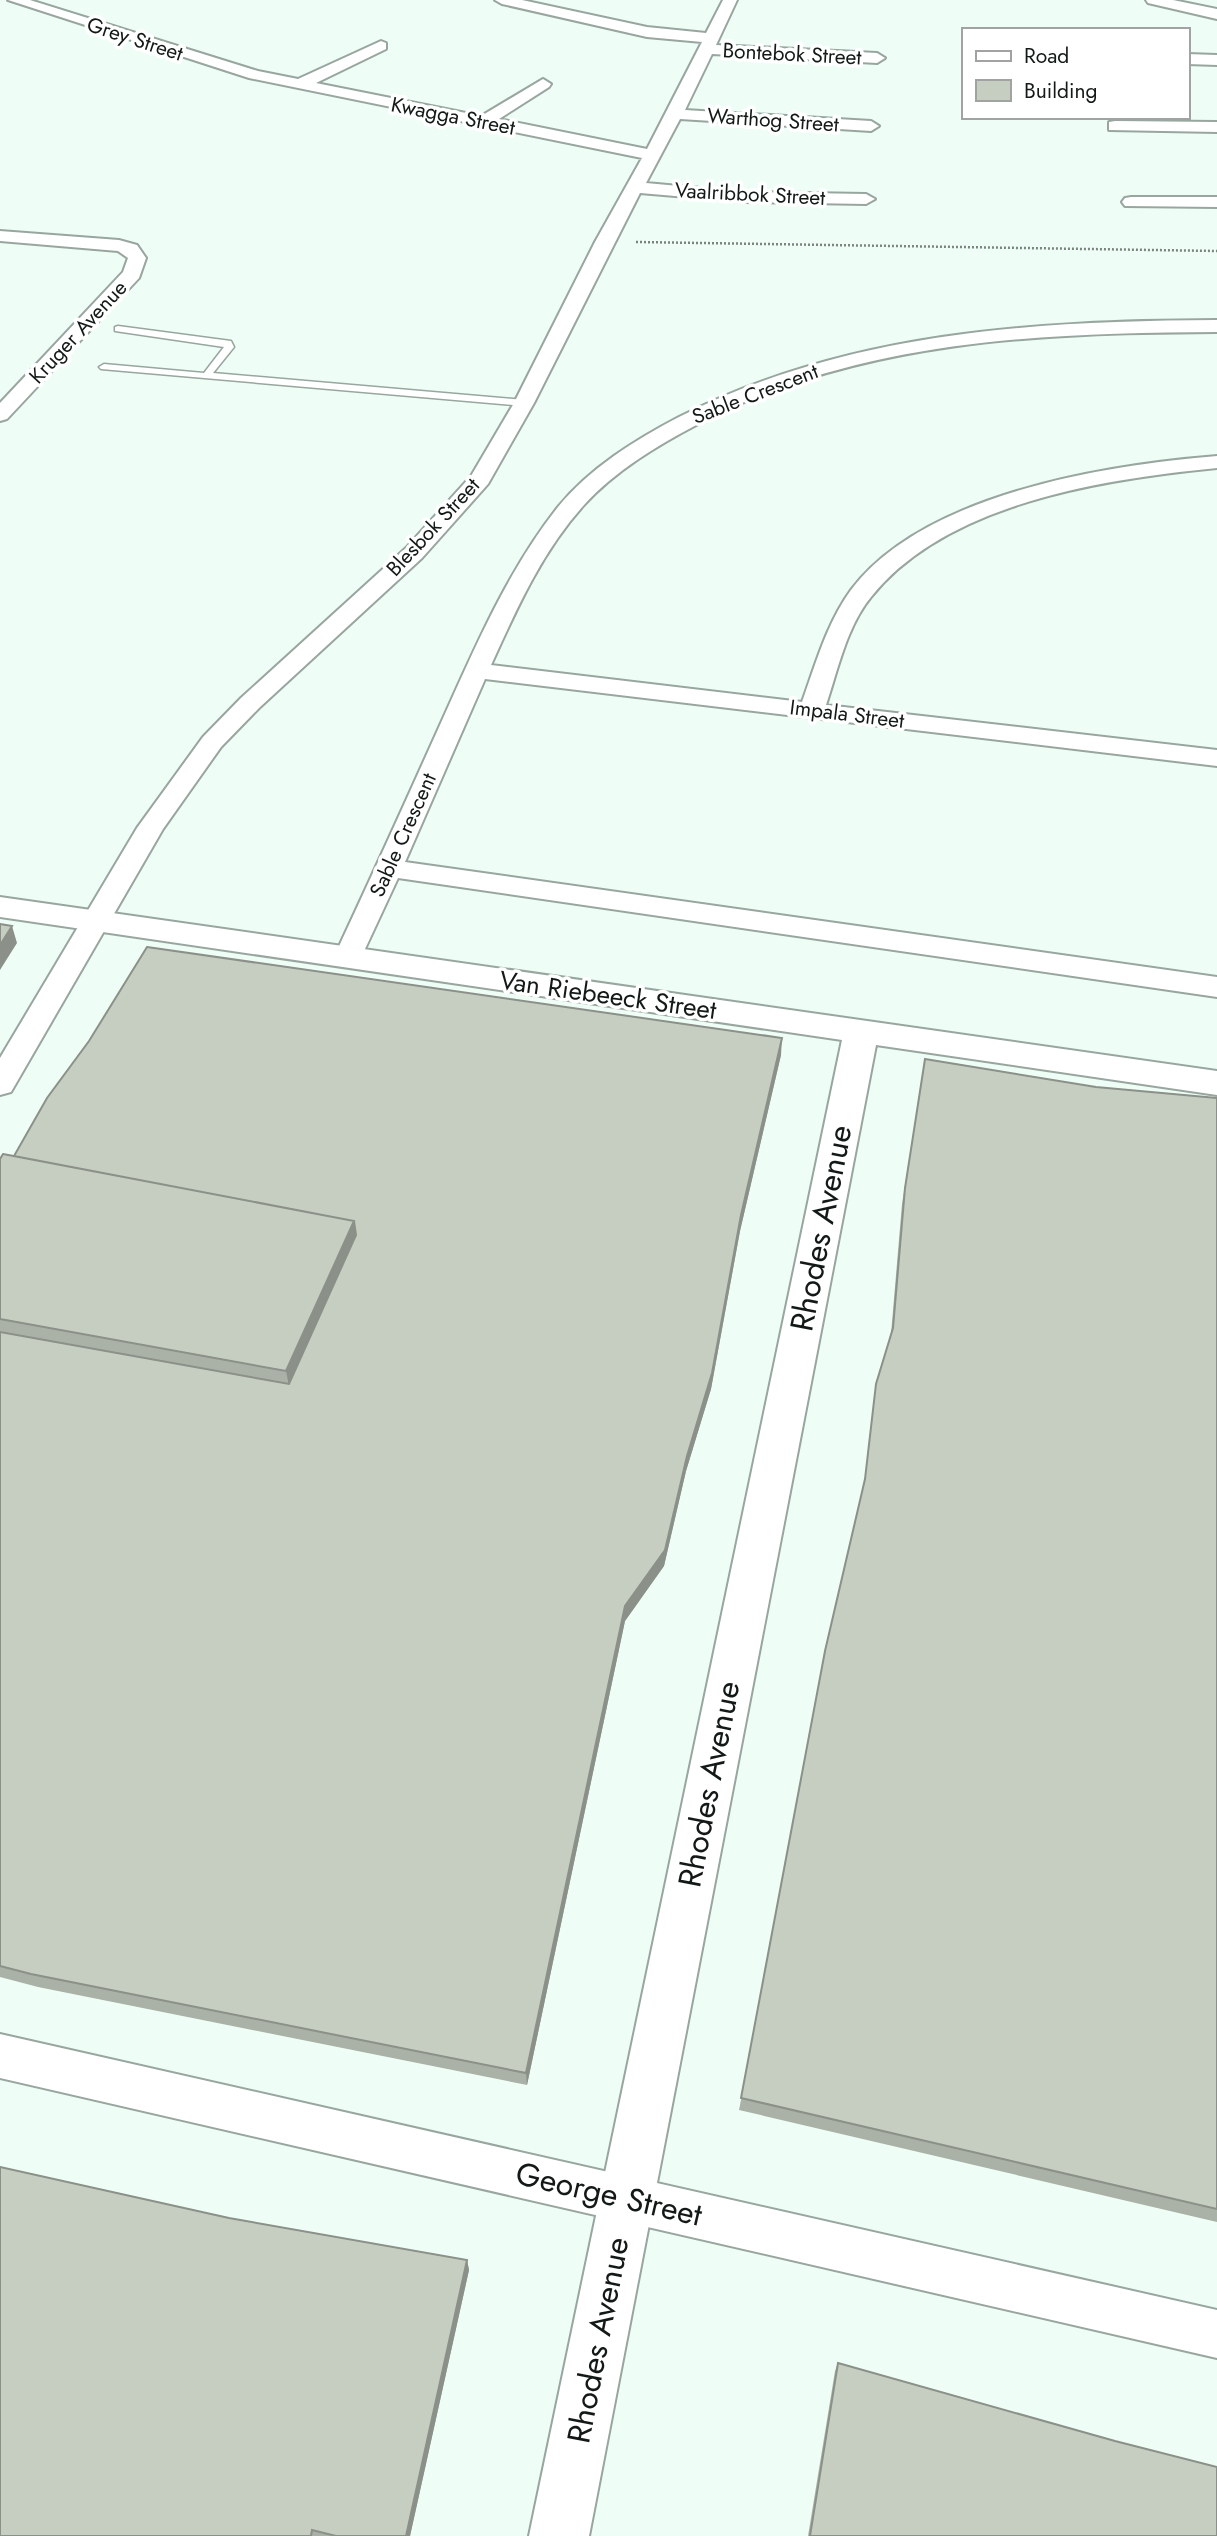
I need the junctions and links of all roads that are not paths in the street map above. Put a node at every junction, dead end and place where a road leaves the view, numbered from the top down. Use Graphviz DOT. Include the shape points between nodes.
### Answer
graph roads {
  1 [pos="15,0"];
  2 [pos="502,0"];
  3 [pos="730,0"];
  4 [pos="1153,0"];
  5 [pos="1217,14"];
  6 [pos="709,43"];
  7 [pos="381,46"];
  8 [pos="877,58"];
  9 [pos="1189,60"];
  10 [pos="1217,60"];
  11 [pos="255,75"];
  12 [pos="543,84"];
  13 [pos="298,85"];
  14 [pos="675,114"];
  15 [pos="483,122"];
  16 [pos="872,126"];
  17 [pos="1115,126"];
  18 [pos="1217,127"];
  19 [pos="651,155"];
  20 [pos="634,187"];
  21 [pos="866,199"];
  22 [pos="1131,202"];
  23 [pos="1217,202"];
  24 [pos="0,236"];
  25 [pos="1217,326"];
  26 [pos="118,329"];
  27 [pos="104,367"];
  28 [pos="208,374"];
  29 [pos="524,403"];
  30 [pos="0,415"];
  31 [pos="1217,462"];
  32 [pos="476,671"];
  33 [pos="812,710"];
  34 [pos="1217,758"];
  35 [pos="389,868"];
  36 [pos="0,907"];
  37 [pos="95,921"];
  38 [pos="348,957"];
  39 [pos="1217,987"];
  40 [pos="861,1032"];
  41 [pos="1217,1083"];
  42 [pos="0,1084"];
  43 [pos="0,2056"];
  44 [pos="626,2197"];
  45 [pos="1217,2334"];
  46 [pos="559,2536"];
  1 -- 11 [label="street, Grey Street"];
  2 -- 6 [label="street, Bontebok Street"];
  3 -- 6 [label="street, Blesbok Street"];
  4 -- 5 [label="street"];
  6 -- 8 [label="street, Bontebok Street"];
  6 -- 14 [label="street, Blesbok Street"];
  7 -- 13 [label="street"];
  9 -- 10 [label="street"];
  11 -- 13 [label="street, Kwagga Street"];
  12 -- 15 [label="street"];
  13 -- 15 [label="street, Kwagga Street"];
  14 -- 16 [label="street, Warthog Street"];
  14 -- 19 [label="street, Blesbok Street"];
  15 -- 19 [label="street, Kwagga Street"];
  17 -- 18 [label="street"];
  19 -- 20 [label="street, Blesbok Street"];
  20 -- 21 [label="street, Vaalribbok Street" via="745,197"];
  20 -- 29 [label="street, Blesbok Street"];
  22 -- 23 [label="street"];
  24 -- 30 [label="street, Kruger Avenue" via="119,246 130,249 137,258 132,274"];
  25 -- 32 [label="street, Sable Crescent" via="1065,327 939,342 801,374 711,408 639,449 573,503 529,567"];
  26 -- 28 [label="lane" via="228,343"];
  27 -- 28 [label="lane"];
  28 -- 29 [label="lane"];
  29 -- 37 [label="street, Blesbok Street" via="468,495 414,553 212,742 150,828"];
  31 -- 33 [label="street" via="1103,478 1043,492 996,506 910,547 862,591 850,610"];
  32 -- 33 [label="street, Impala Street"];
  32 -- 35 [label="street, Sable Crescent"];
  33 -- 34 [label="street, Impala Street"];
  35 -- 38 [label="street, Sable Crescent"];
  35 -- 39 [label="street"];
  36 -- 37 [label="street, Van Riebeeck Street"];
  37 -- 38 [label="street, Van Riebeeck Street"];
  37 -- 42 [label="street, Blesbok Street"];
  38 -- 40 [label="street, Van Riebeeck Street"];
  40 -- 41 [label="street, Van Riebeeck Street"];
  40 -- 44 [label="street, Rhodes Avenue"];
  43 -- 44 [label="street, George Street"];
  44 -- 45 [label="street, George Street"];
  44 -- 46 [label="street, Rhodes Avenue"];
}
